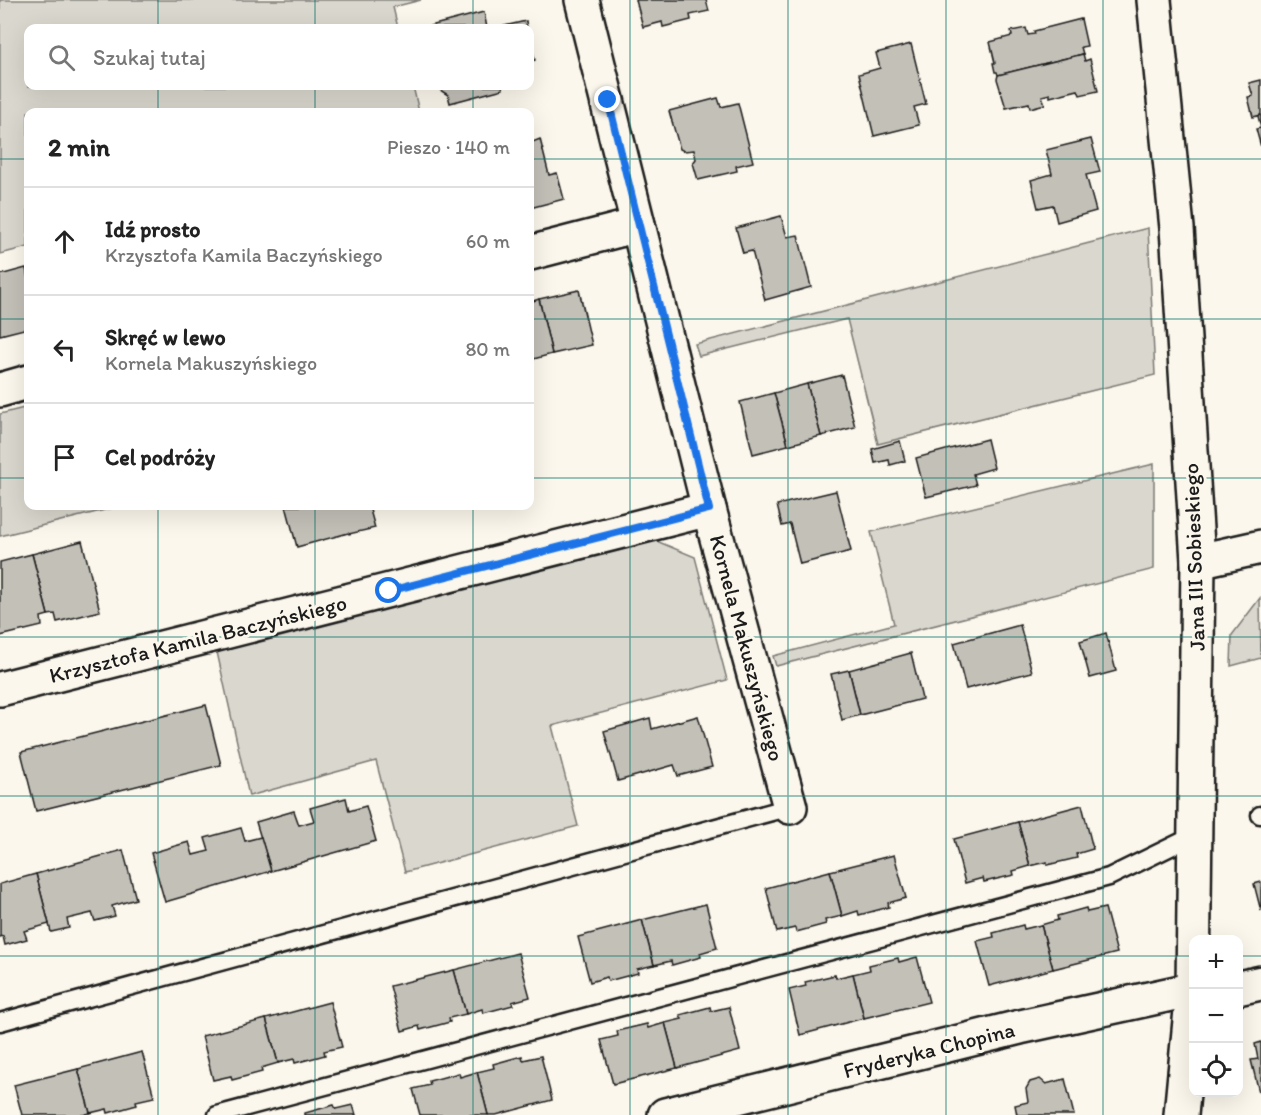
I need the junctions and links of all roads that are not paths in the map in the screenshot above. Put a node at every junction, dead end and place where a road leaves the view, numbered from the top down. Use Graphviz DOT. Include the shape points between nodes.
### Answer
graph roads {
  1 [pos="582,0"];
  2 [pos="1154,0"];
  3 [pos="638,225"];
  4 [pos="534,252"];
  5 [pos="24,383"];
  6 [pos="0,390"];
  7 [pos="709,509"];
  8 [pos="1261,547"];
  9 [pos="1198,561"];
  10 [pos="0,689"];
  11 [pos="790,807"];
  12 [pos="1195,835"];
  13 [pos="1194,935"];
  14 [pos="1261,983"];
  15 [pos="1243,987"];
  16 [pos="1189,990"];
  17 [pos="0,1022"];
  18 [pos="1189,1031"];
  19 [pos="217,1115"];
  20 [pos="665,1115"];
  21 [pos="1181,1115"];
  1 -- 3 [label="street, Kornela Makuszyńskiego"];
  2 -- 9 [label="street, Jana III Sobieskiego" via="1176,228"];
  3 -- 4 [label="street"];
  3 -- 7 [label="street, Kornela Makuszyńskiego"];
  5 -- 6 [label="street"];
  7 -- 10 [label="street, Krzysztofa Kamila Baczyńskiego"];
  7 -- 11 [label="street, Kornela Makuszyńskiego"];
  8 -- 9 [label="street"];
  9 -- 12 [label="street, Jana III Sobieskiego"];
  11 -- 17 [label="lane"];
  12 -- 13 [label="street, Jana III Sobieskiego"];
  12 -- 19 [label="lane" via="1109,877"];
  14 -- 15 [label="street"];
  16 -- 20 [label="street, Fryderyka Chopina" via="1020,1027"];
  18 -- 21 [label="street, Jana III Sobieskiego"];
}
